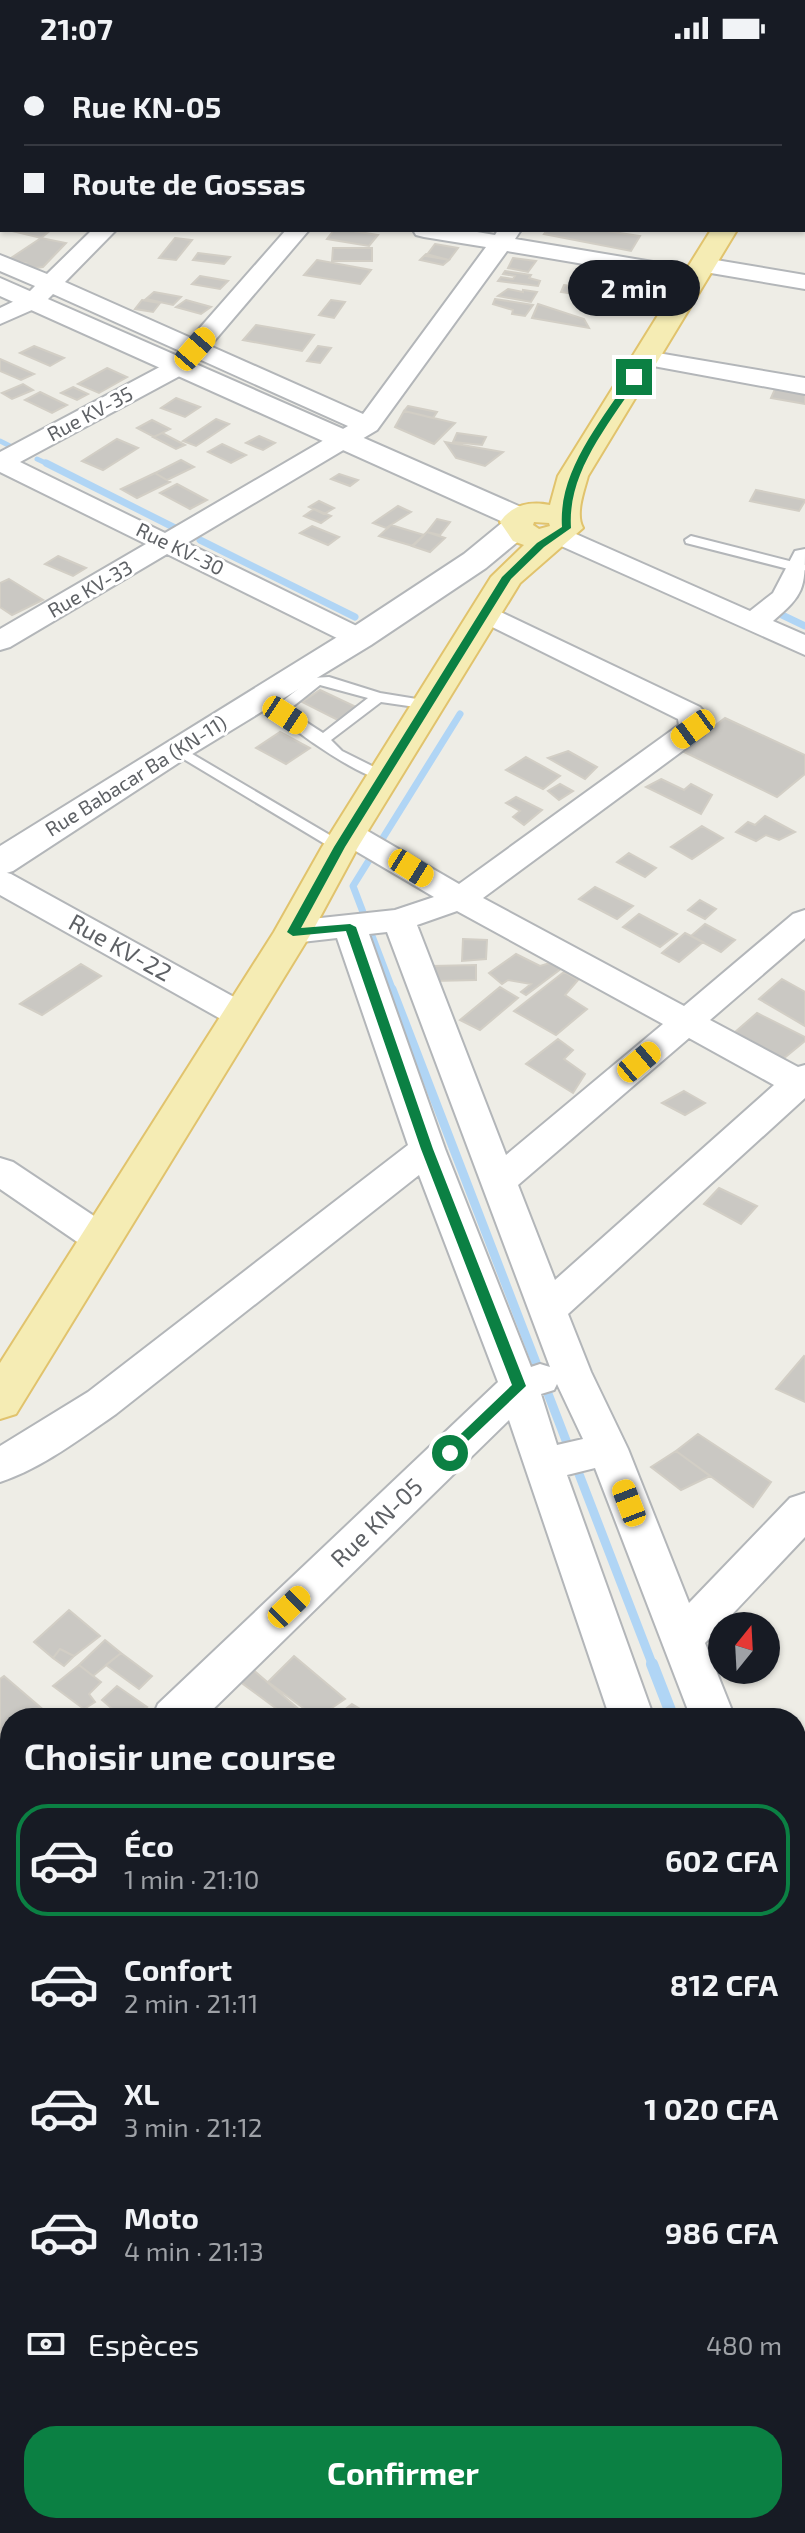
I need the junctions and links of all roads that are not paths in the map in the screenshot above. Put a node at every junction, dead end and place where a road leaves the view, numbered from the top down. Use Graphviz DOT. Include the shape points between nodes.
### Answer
graph roads {
  1 [pos="103,232"];
  2 [pos="296,232"];
  3 [pos="451,232"];
  4 [pos="723,232"];
  5 [pos="505,236"];
  6 [pos="0,262"];
  7 [pos="700,270"];
  8 [pos="805,282"];
  9 [pos="0,286"];
  10 [pos="42,293"];
  11 [pos="0,317"];
  12 [pos="187,358"];
  13 [pos="646,358"];
  14 [pos="805,386"];
  15 [pos="356,432"];
  16 [pos="0,462"];
  17 [pos="525,537"];
  18 [pos="691,540"];
  19 [pos="168,543"];
  20 [pos="803,563"];
  21 [pos="486,613"];
  22 [pos="754,622"];
  23 [pos="359,638"];
  24 [pos="0,641"];
  25 [pos="805,646"];
  26 [pos="378,697"];
  27 [pos="429,705"];
  28 [pos="323,740"];
  29 [pos="177,749"];
  30 [pos="383,777"];
  31 [pos="360,843"];
  32 [pos="0,863"];
  33 [pos="0,881"];
  34 [pos="460,899"];
  35 [pos="805,921"];
  36 [pos="374,924"];
  37 [pos="293,932"];
  38 [pos="240,1015"];
  39 [pos="687,1022"];
  40 [pos="803,1082"];
  41 [pos="427,1149"];
  42 [pos="0,1171"];
  43 [pos="497,1183"];
  44 [pos="102,1240"];
  45 [pos="547,1310"];
  46 [pos="544,1378"];
  47 [pos="0,1401"];
  48 [pos="574,1457"];
  49 [pos="0,1466"];
  50 [pos="805,1510"];
  51 [pos="681,1640"];
  52 [pos="185,1708"];
  53 [pos="621,1708"];
  54 [pos="709,1708"];
  1 -- 10 [label="street"];
  2 -- 12 [label="street"];
  3 -- 5 [label="street"];
  4 -- 7 [label="main road"];
  5 -- 7 [label="street"];
  5 -- 15 [label="street"];
  6 -- 10 [label="street"];
  7 -- 8 [label="street"];
  7 -- 13 [label="main road"];
  9 -- 10 [label="street"];
  10 -- 11 [label="street"];
  10 -- 12 [label="street"];
  12 -- 15 [label="street"];
  12 -- 16 [label="street, Rue KV-35"];
  13 -- 14 [label="street"];
  13 -- 17 [label="main road" via="573,476 565,505"];
  15 -- 17 [label="street"];
  15 -- 19 [label="street, Rue KV-33"];
  16 -- 19 [label="street, Rue KV-30"];
  17 -- 21 [label="main road"];
  17 -- 22 [label="street"];
  17 -- 23 [label="street, Rue Babacar Ba (KN-11)"];
  18 -- 20 [label="lane"];
  19 -- 23 [label="street, Rue KV-30"];
  19 -- 24 [label="street, Rue KV-33"];
  20 -- 22 [label="street" via="785,597"];
  21 -- 27 [label="main road"];
  21 -- 34 [label="street" via="689,713 696,724"];
  22 -- 25 [label="street"];
  23 -- 29 [label="street, Rue Babacar Ba (KN-11)"];
  26 -- 27 [label="lane"];
  26 -- 28 [label="lane"];
  26 -- 28 [label="lane" via="317,681 284,707 285,715"];
  27 -- 30 [label="main road"];
  28 -- 30 [label="lane" via="337,754"];
  29 -- 31 [label="lane"];
  29 -- 32 [label="street, Rue Babacar Ba (KN-11)"];
  30 -- 31 [label="main road"];
  31 -- 34 [label="street"];
  31 -- 37 [label="main road"];
  33 -- 38 [label="street, Rue KV-22"];
  34 -- 36 [label="street"];
  34 -- 39 [label="street"];
  35 -- 39 [label="street"];
  36 -- 37 [label="street"];
  36 -- 41 [label="street"];
  36 -- 43 [label="street"];
  37 -- 38 [label="main road"];
  38 -- 44 [label="main road"];
  39 -- 40 [label="street"];
  39 -- 43 [label="street"];
  40 -- 45 [label="street"];
  41 -- 46 [label="street"];
  41 -- 49 [label="street" via="102,1403"];
  42 -- 44 [label="street"];
  43 -- 45 [label="street"];
  44 -- 47 [label="main road"];
  45 -- 46 [label="street"];
  46 -- 48 [label="street"];
  46 -- 48 [label="street"];
  46 -- 52 [label="street, Rue KN-05"];
  48 -- 51 [label="street"];
  48 -- 53 [label="street"];
  50 -- 51 [label="street"];
  51 -- 54 [label="street"];
}
